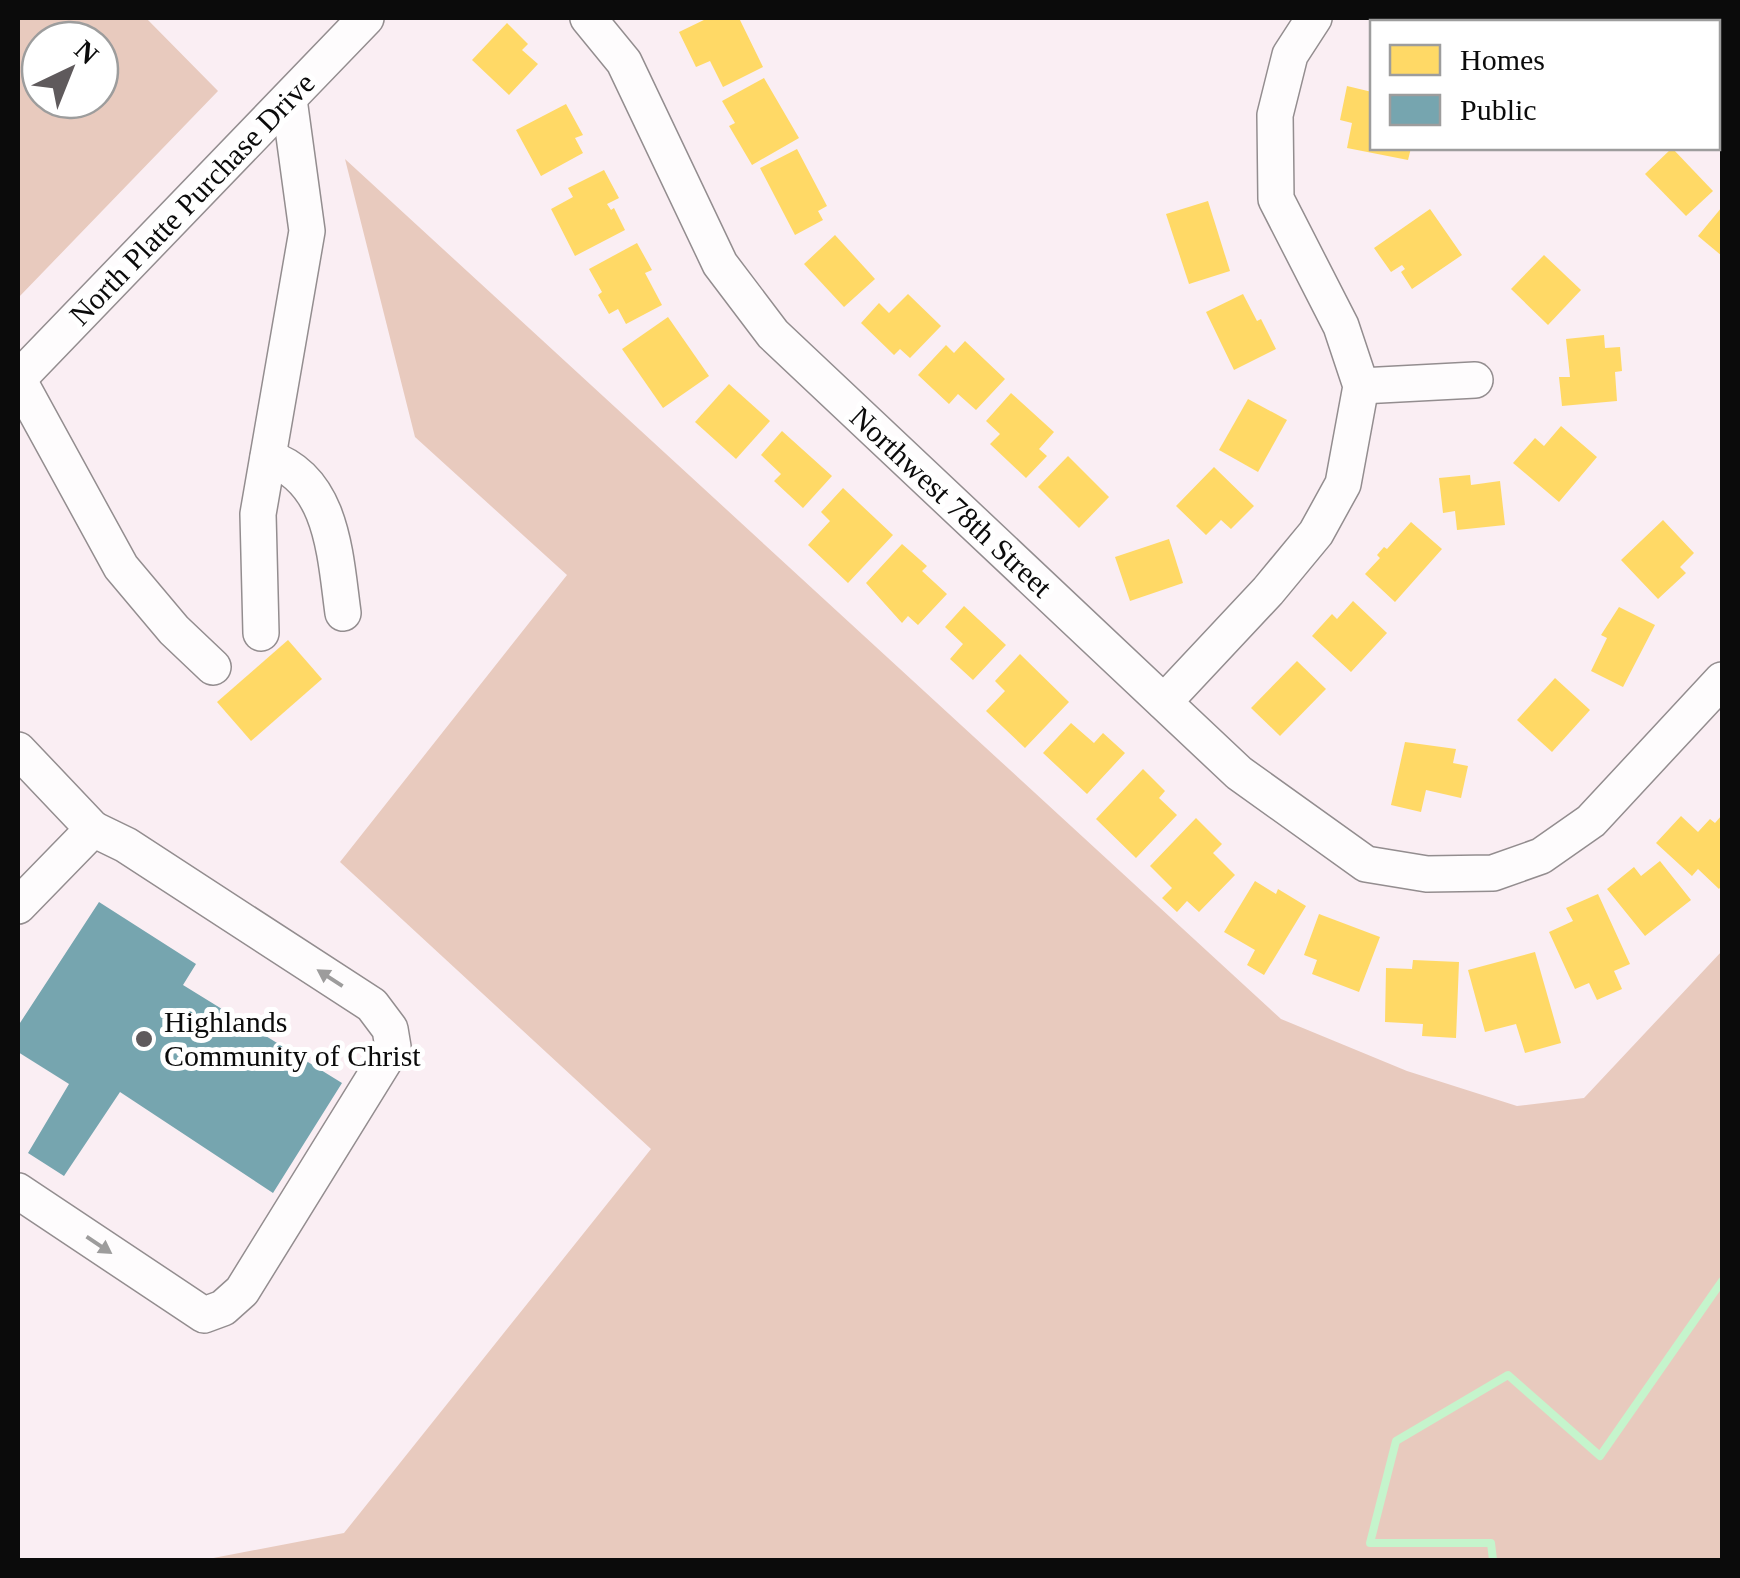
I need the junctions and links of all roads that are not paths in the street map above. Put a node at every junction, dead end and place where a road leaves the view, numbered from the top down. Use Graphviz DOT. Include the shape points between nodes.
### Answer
graph roads {
  1 [pos="366,18"];
  2 [pos="588,18"];
  3 [pos="1314,18"];
  4 [pos="289,99"];
  5 [pos="18,379"];
  6 [pos="1475,380"];
  7 [pos="1361,386"];
  8 [pos="268,458"];
  9 [pos="343,612"];
  10 [pos="261,633"];
  11 [pos="213,666"];
  12 [pos="1722,680"];
  13 [pos="1164,702"];
  14 [pos="18,750"];
  15 [pos="93,829"];
  16 [pos="18,906"];
  17 [pos="18,1191"];
  1 -- 4 [label="street, North Platte Purchase Drive"];
  2 -- 13 [label="street, Northwest 78th Street" via="624,62 720,264 773,334"];
  3 -- 7 [label="street" via="1290,55 1275,115 1276,199 1341,326"];
  4 -- 5 [label="street, North Platte Purchase Drive"];
  4 -- 8 [label="street" via="308,231"];
  5 -- 11 [label="street" via="122,568"];
  6 -- 7 [label="street"];
  7 -- 13 [label="street" via="1343,484 1316,533"];
  8 -- 9 [label="street" via="288,464 320,500"];
  8 -- 10 [label="street" via="258,514"];
  12 -- 13 [label="street, Northwest 78th Street" via="1592,821 1541,856 1493,874 1427,874 1366,864 1239,773"];
  14 -- 15 [label="street"];
  15 -- 16 [label="street"];
  17 -- 15 [label="street, one-way" via="204,1315 224,1308 242,1292 393,1046 390,1029 372,1005"];
}
